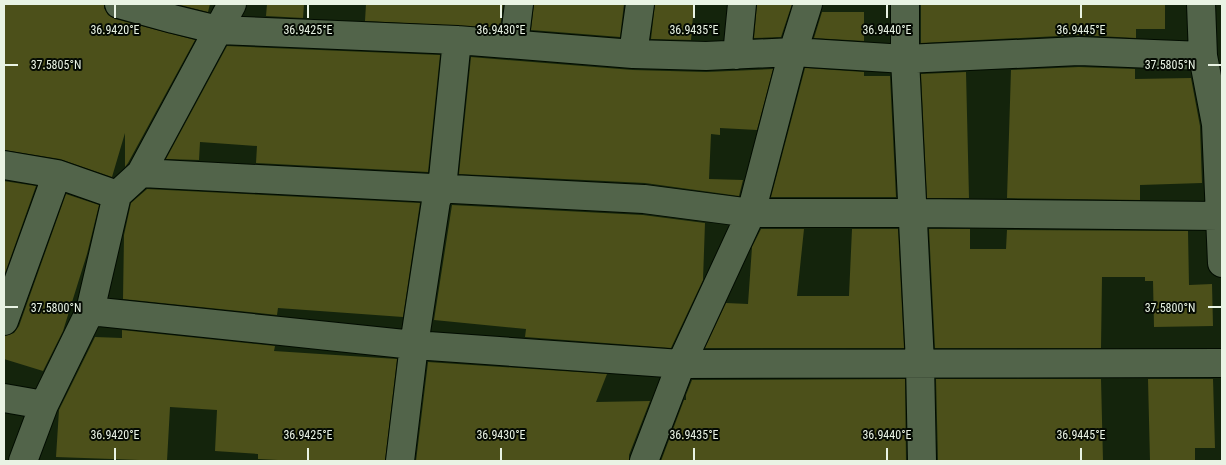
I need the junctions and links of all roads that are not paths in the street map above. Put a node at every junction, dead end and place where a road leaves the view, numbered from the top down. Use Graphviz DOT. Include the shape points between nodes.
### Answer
graph roads {
  1 [pos="119,4"];
  2 [pos="232,4"];
  3 [pos="519,4"];
  4 [pos="640,4"];
  5 [pos="742,4"];
  6 [pos="808,4"];
  7 [pos="905,4"];
  8 [pos="1201,4"];
  9 [pos="218,30"];
  10 [pos="457,40"];
  11 [pos="514,44"];
  12 [pos="793,52"];
  13 [pos="633,54"];
  14 [pos="737,55"];
  15 [pos="1203,56"];
  16 [pos="905,59"];
  17 [pos="4,165"];
  18 [pos="141,173"];
  19 [pos="57,174"];
  20 [pos="442,188"];
  21 [pos="118,195"];
  22 [pos="751,213"];
  23 [pos="913,213"];
  24 [pos="1219,216"];
  25 [pos="1222,262"];
  26 [pos="90,311"];
  27 [pos="4,321"];
  28 [pos="414,345"];
  29 [pos="920,363"];
  30 [pos="1222,363"];
  31 [pos="680,364"];
  32 [pos="4,398"];
  33 [pos="44,405"];
  34 [pos="23,461"];
  35 [pos="400,461"];
  36 [pos="644,461"];
  37 [pos="922,461"];
  1 -- 9 [label="street"];
  2 -- 9 [label="street"];
  3 -- 11 [label="street"];
  4 -- 13 [label="street"];
  5 -- 14 [label="street"];
  6 -- 12 [label="street"];
  7 -- 16 [label="street"];
  8 -- 15 [label="street"];
  9 -- 10 [label="street"];
  9 -- 18 [label="street"];
  10 -- 11 [label="street"];
  10 -- 20 [label="street"];
  11 -- 13 [label="street"];
  12 -- 14 [label="street"];
  12 -- 16 [label="street"];
  12 -- 22 [label="street"];
  13 -- 14 [label="street"];
  15 -- 16 [label="street" via="1079,51"];
  15 -- 24 [label="street" via="1216,124"];
  16 -- 23 [label="street"];
  17 -- 19 [label="street"];
  18 -- 20 [label="street"];
  18 -- 21 [label="street"];
  19 -- 21 [label="street"];
  19 -- 27 [label="street"];
  20 -- 22 [label="street" via="644,199"];
  20 -- 28 [label="street" via="436,201"];
  21 -- 26 [label="street"];
  22 -- 23 [label="street"];
  22 -- 31 [label="street"];
  23 -- 24 [label="street"];
  23 -- 29 [label="street"];
  24 -- 25 [label="street"];
  26 -- 28 [label="street"];
  26 -- 33 [label="street"];
  28 -- 31 [label="street"];
  28 -- 35 [label="street"];
  29 -- 30 [label="street"];
  29 -- 31 [label="street"];
  29 -- 37 [label="street"];
  31 -- 36 [label="street"];
  32 -- 33 [label="street"];
  33 -- 34 [label="street"];
}
